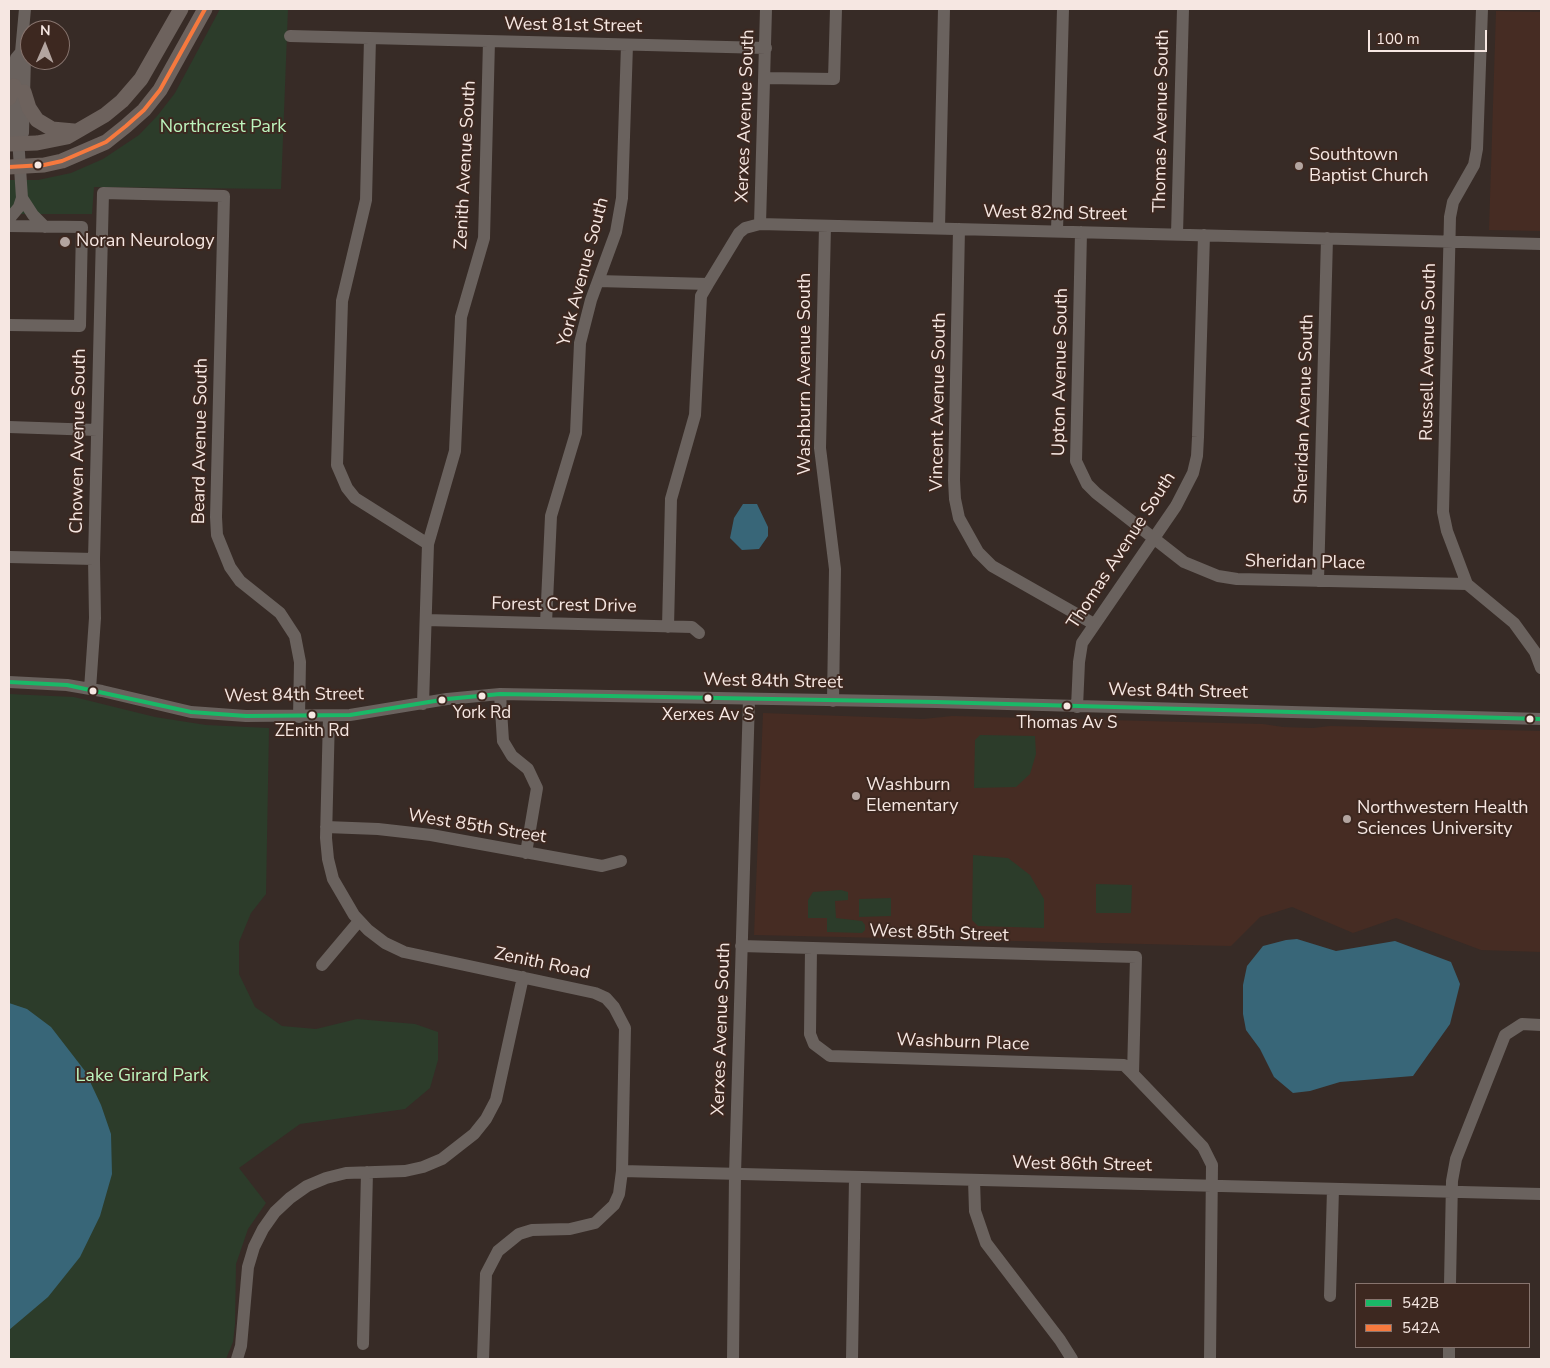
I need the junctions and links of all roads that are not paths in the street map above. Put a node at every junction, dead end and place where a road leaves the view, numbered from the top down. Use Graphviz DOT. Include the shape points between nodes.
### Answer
graph roads {
  1 [pos="24,9"];
  2 [pos="181,9"];
  3 [pos="205,9"];
  4 [pos="766,9"];
  5 [pos="836,9"];
  6 [pos="944,9"];
  7 [pos="1063,9"];
  8 [pos="1183,9"];
  9 [pos="1482,9"];
  10 [pos="290,36"];
  11 [pos="370,38"];
  12 [pos="489,41"];
  13 [pos="627,45"];
  14 [pos="766,48"];
  15 [pos="765,78"];
  16 [pos="16,92"];
  17 [pos="78,132"];
  18 [pos="15,142"];
  19 [pos="15,167"];
  20 [pos="103,193"];
  21 [pos="22,198"];
  22 [pos="9,220"];
  23 [pos="760,224"];
  24 [pos="9,226"];
  25 [pos="45,226"];
  26 [pos="825,226"];
  27 [pos="939,228"];
  28 [pos="959,229"];
  29 [pos="1058,231"];
  30 [pos="1081,232"];
  31 [pos="1177,234"];
  32 [pos="1204,235"];
  33 [pos="1327,238"];
  34 [pos="1450,241"];
  35 [pos="1541,244"];
  36 [pos="598,281"];
  37 [pos="708,284"];
  38 [pos="9,324"];
  39 [pos="9,427"];
  40 [pos="97,430"];
  41 [pos="1154,539"];
  42 [pos="428,544"];
  43 [pos="9,557"];
  44 [pos="94,559"];
  45 [pos="1318,581"];
  46 [pos="1467,584"];
  47 [pos="426,620"];
  48 [pos="546,623"];
  49 [pos="1094,624"];
  50 [pos="668,626"];
  51 [pos="699,633"];
  52 [pos="1541,668"];
  53 [pos="9,682"];
  54 [pos="90,689"];
  55 [pos="500,694"];
  56 [pos="749,699"];
  57 [pos="833,701"];
  58 [pos="423,704"];
  59 [pos="1077,707"];
  60 [pos="329,716"];
  61 [pos="299,717"];
  62 [pos="1541,719"];
  63 [pos="326,827"];
  64 [pos="526,852"];
  65 [pos="621,861"];
  66 [pos="359,921"];
  67 [pos="742,946"];
  68 [pos="811,948"];
  69 [pos="322,965"];
  70 [pos="522,977"];
  71 [pos="1541,1025"];
  72 [pos="1133,1074"];
  73 [pos="622,1171"];
  74 [pos="367,1172"];
  75 [pos="735,1174"];
  76 [pos="856,1177"];
  77 [pos="974,1180"];
  78 [pos="1213,1186"];
  79 [pos="1333,1189"];
  80 [pos="1452,1192"];
  81 [pos="1541,1194"];
  82 [pos="1450,1283"];
  83 [pos="1330,1296"];
  84 [pos="363,1344"];
  85 [pos="237,1359"];
  86 [pos="483,1359"];
  87 [pos="733,1359"];
  88 [pos="852,1359"];
  89 [pos="1072,1359"];
  90 [pos="1210,1359"];
  1 -- 16 [label="street" via="21,52 16,58"];
  2 -- 17 [label="main road" via="141,79 122,102 106,116"];
  3 -- 19 [label="main road" via="160,90 126,126 106,142 82,154 44,165"];
  4 -- 14 [label="street, Xerxes Avenue South"];
  5 -- 15 [label="street" via="834,79"];
  6 -- 27 [label="street"];
  7 -- 29 [label="street"];
  8 -- 31 [label="street, Thomas Avenue South"];
  9 -- 34 [label="street, Russell Avenue South" via="1477,149 1474,164 1453,202"];
  10 -- 11 [label="street, West 81st Street"];
  11 -- 12 [label="street, West 81st Street"];
  11 -- 42 [label="street" via="366,200 342,301 338,465 347,488 356,498"];
  12 -- 13 [label="street, West 81st Street"];
  12 -- 42 [label="street, Zenith Avenue South" via="484,238 461,317 455,451"];
  13 -- 14 [label="street, West 81st Street"];
  13 -- 36 [label="street, York Avenue South" via="622,198 616,232"];
  14 -- 15 [label="street, Xerxes Avenue South"];
  15 -- 23 [label="street, Xerxes Avenue South"];
  16 -- 17 [label="main road" via="37,120 52,129"];
  16 -- 18 [label="street"];
  17 -- 18 [label="main road" via="43,143"];
  18 -- 19 [label="street"];
  19 -- 21 [label="street"];
  20 -- 40 [label="street, Chowen Avenue South"];
  20 -- 61 [label="street, Beard Avenue South" via="224,196 218,535 226,559 240,581 280,613 295,636 300,662"];
  21 -- 22 [label="street"];
  21 -- 25 [label="street"];
  23 -- 26 [label="street, West 82nd Street"];
  23 -- 37 [label="street, West 82nd Street" via="739,233"];
  24 -- 25 [label="street"];
  25 -- 38 [label="street" via="82,227 80,326"];
  26 -- 27 [label="street, West 82nd Street"];
  26 -- 57 [label="street, Washburn Avenue South" via="820,448 835,569"];
  27 -- 28 [label="street, West 82nd Street"];
  28 -- 29 [label="street, West 82nd Street"];
  28 -- 49 [label="street, Vincent Avenue South" via="954,480 959,518 978,552 992,566"];
  29 -- 30 [label="street, West 82nd Street"];
  30 -- 31 [label="street, West 82nd Street"];
  30 -- 41 [label="street, Upton Avenue South" via="1076,461 1087,484"];
  31 -- 32 [label="street, West 82nd Street"];
  32 -- 33 [label="street, West 82nd Street"];
  32 -- 41 [label="street, Thomas Avenue South" via="1197,456 1186,490"];
  33 -- 34 [label="street, West 82nd Street"];
  33 -- 45 [label="street, Sheridan Avenue South"];
  34 -- 35 [label="street, West 82nd Street"];
  34 -- 46 [label="street, Russell Avenue South" via="1443,512 1453,550"];
  36 -- 37 [label="street"];
  36 -- 48 [label="street, York Avenue South" via="580,343 576,433 551,516"];
  37 -- 50 [label="street" via="700,296 695,415 671,499"];
  39 -- 40 [label="street"];
  40 -- 44 [label="street, Chowen Avenue South"];
  41 -- 45 [label="street, Sheridan Place" via="1184,562 1218,576"];
  41 -- 49 [label="street, Thomas Avenue South"];
  42 -- 47 [label="street, Zenith Avenue South"];
  43 -- 44 [label="street"];
  44 -- 54 [label="street, Chowen Avenue South" via="95,618"];
  45 -- 46 [label="street, Sheridan Place"];
  46 -- 52 [label="street, Russell Avenue South" via="1514,623 1526,637"];
  47 -- 48 [label="street, Forest Crest Drive"];
  47 -- 58 [label="street, Zenith Avenue South"];
  48 -- 50 [label="street, Forest Crest Drive"];
  49 -- 59 [label="street, Thomas Avenue South" via="1079,652"];
  50 -- 51 [label="street, Forest Crest Drive" via="692,627"];
  53 -- 54 [label="street, West 84th Street"];
  54 -- 61 [label="street, West 84th Street" via="191,712"];
  55 -- 56 [label="street, West 84th Street"];
  55 -- 58 [label="street, West 84th Street"];
  55 -- 64 [label="street" via="503,742 512,756 539,775"];
  56 -- 57 [label="street, West 84th Street"];
  56 -- 67 [label="street, Xerxes Avenue South"];
  57 -- 59 [label="street, West 84th Street"];
  58 -- 60 [label="street, West 84th Street"];
  59 -- 62 [label="street, West 84th Street"];
  60 -- 61 [label="street, West 84th Street"];
  60 -- 63 [label="street, Zenith Road"];
  63 -- 64 [label="street, West 85th Street" via="430,835"];
  63 -- 66 [label="street, Zenith Road" via="333,879"];
  64 -- 65 [label="street, West 85th Street" via="602,866"];
  66 -- 69 [label="street"];
  66 -- 70 [label="street, Zenith Road" via="385,943 404,952"];
  67 -- 68 [label="street, West 85th Street"];
  67 -- 75 [label="street, Xerxes Avenue South"];
  68 -- 72 [label="street, Washburn Place" via="809,1024 814,1044 830,1056 1124,1065"];
  68 -- 72 [label="street, West 85th Street" via="1136,957"];
  70 -- 73 [label="street, Zenith Road" via="595,993 606,998 621,1017 625,1028"];
  70 -- 74 [label="street" via="496,1100 474,1134 442,1159 423,1167"];
  71 -- 80 [label="street" via="1522,1024 1505,1035 1456,1159"];
  72 -- 78 [label="street" via="1209,1155"];
  73 -- 75 [label="street, West 86th Street"];
  73 -- 86 [label="street, Zenith Road" via="614,1205 595,1223 570,1229 532,1230 520,1234 498,1250 486,1274"];
  74 -- 84 [label="street"];
  74 -- 85 [label="street" via="346,1174 307,1186 290,1198 262,1229 248,1267"];
  75 -- 76 [label="street, West 86th Street"];
  75 -- 87 [label="street, Xerxes Avenue South"];
  76 -- 77 [label="street, West 86th Street"];
  76 -- 88 [label="street"];
  77 -- 78 [label="street, West 86th Street"];
  77 -- 89 [label="street" via="974,1211 986,1244"];
  78 -- 79 [label="street, West 86th Street"];
  78 -- 90 [label="street"];
  79 -- 80 [label="street, West 86th Street"];
  79 -- 83 [label="street"];
  80 -- 81 [label="street, West 86th Street"];
  80 -- 82 [label="street"];
}
